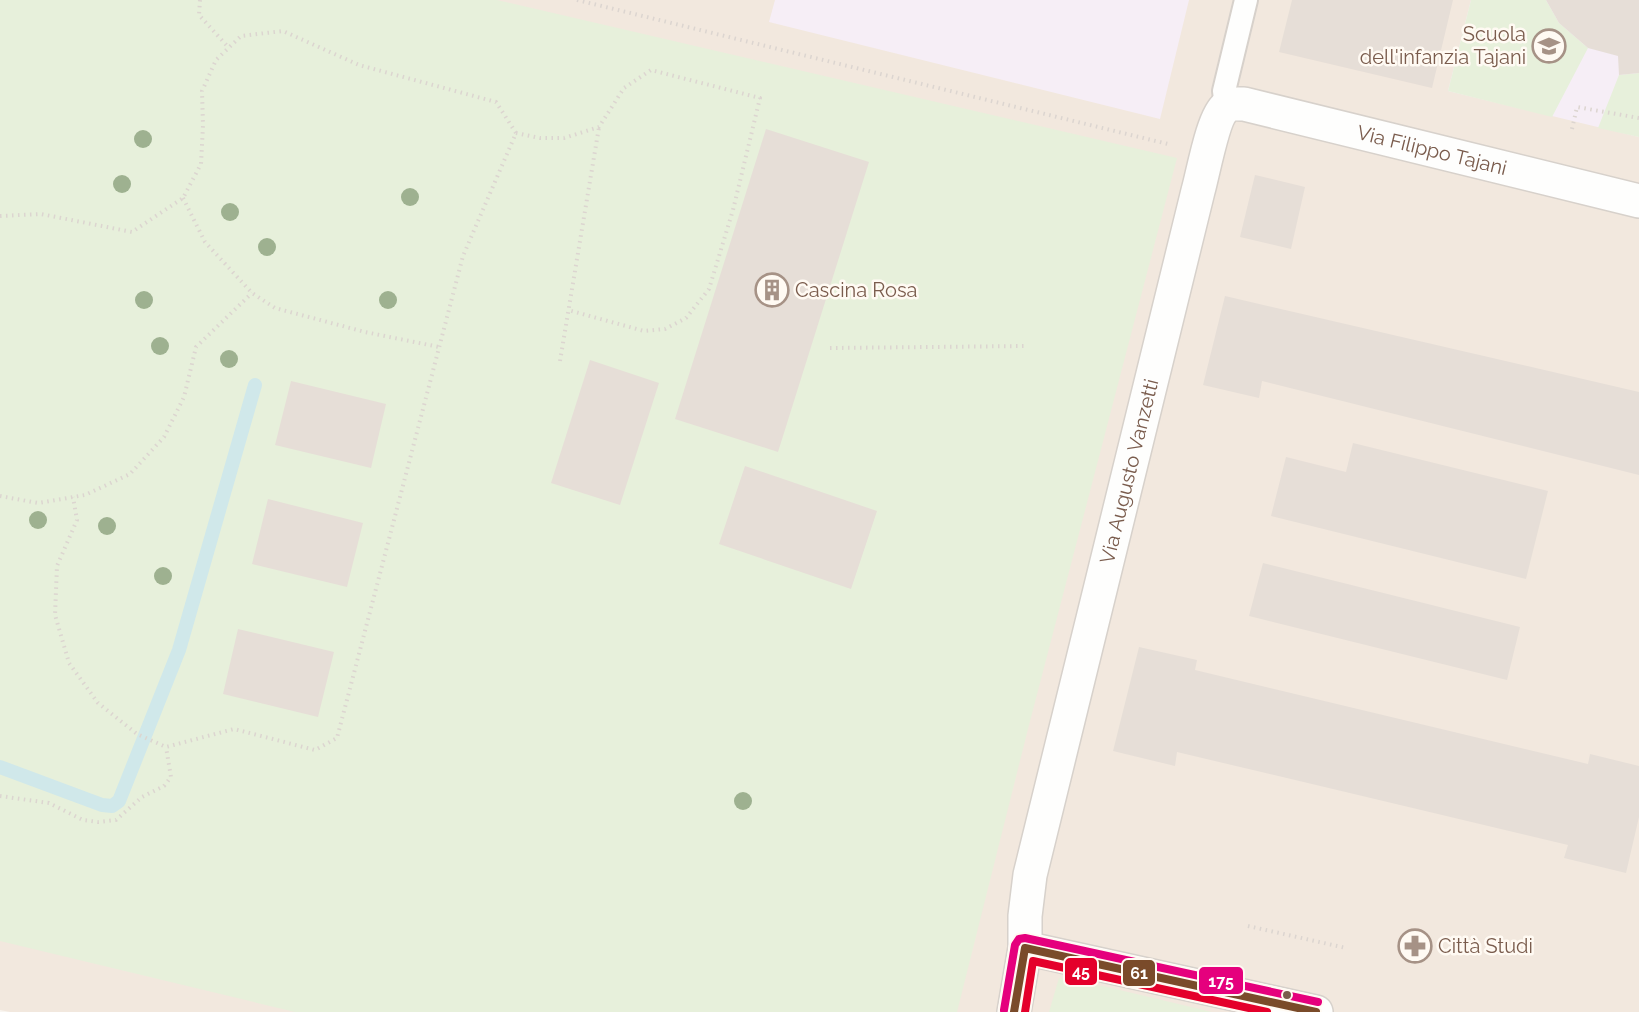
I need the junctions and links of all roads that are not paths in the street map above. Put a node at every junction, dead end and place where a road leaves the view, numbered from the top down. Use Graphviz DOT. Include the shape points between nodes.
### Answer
graph roads {
  1 [pos="1246,0"];
  2 [pos="1226,107"];
  3 [pos="1639,201"];
  4 [pos="1025,948"];
  5 [pos="1014,1012"];
  6 [pos="1316,1012"];
  1 -- 2 [label="lane, Via Augusto Vanzetti" via="1224,91"];
  2 -- 3 [label="street, Via Filippo Tajani" via="1244,104"];
  2 -- 4 [label="street, Via Augusto Vanzetti" via="1220,113 1210,144 1030,875"];
  4 -- 5 [label="street, Via Augusto Vanzetti"];
  4 -- 6 [label="street"];
}
